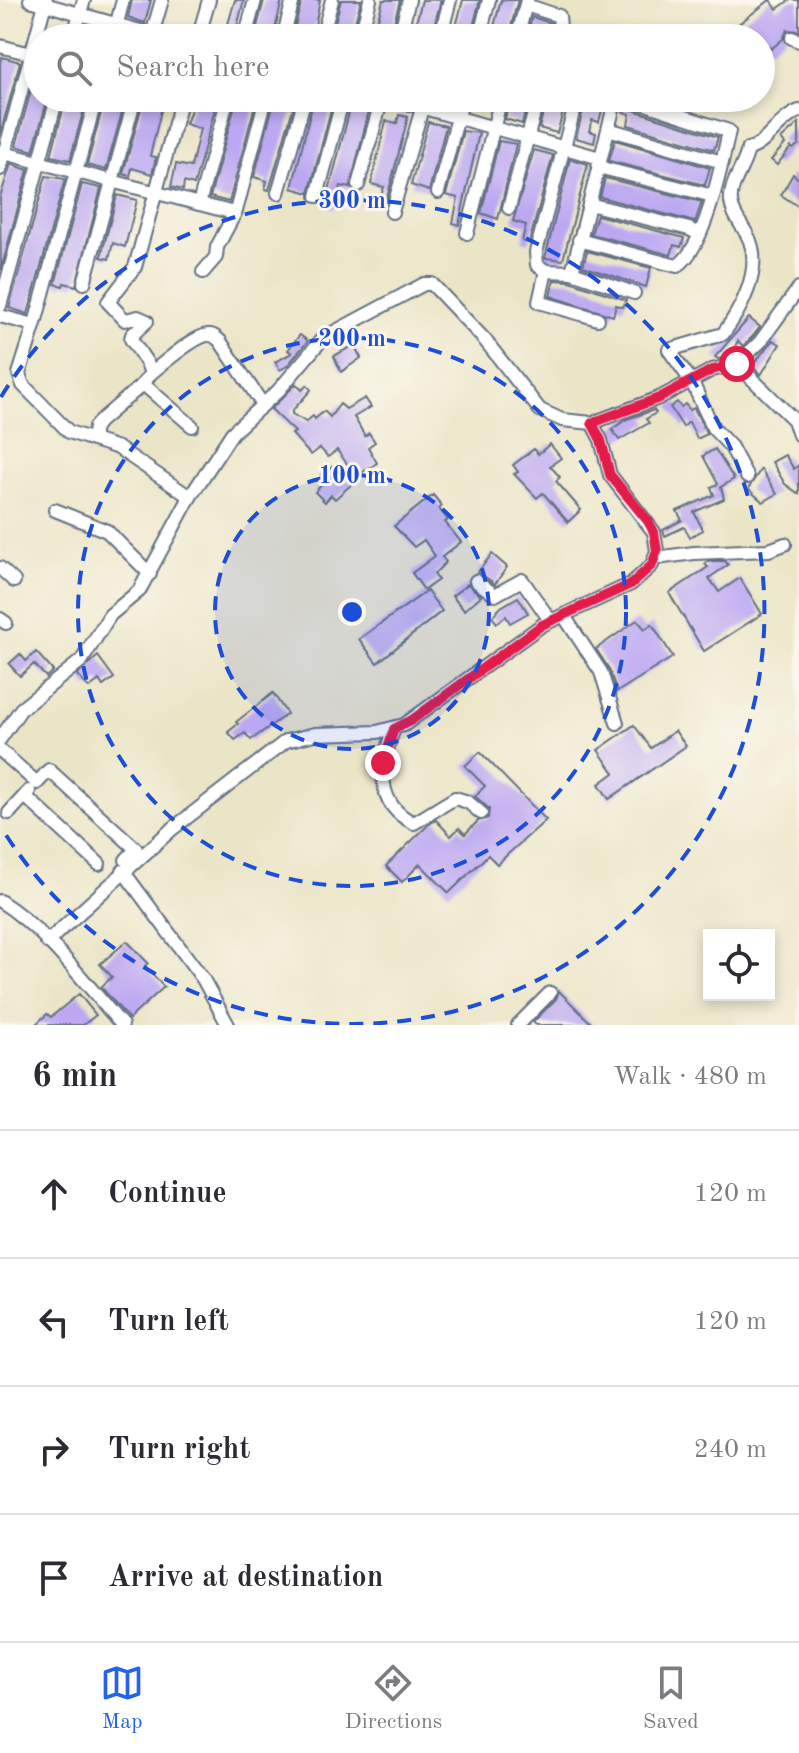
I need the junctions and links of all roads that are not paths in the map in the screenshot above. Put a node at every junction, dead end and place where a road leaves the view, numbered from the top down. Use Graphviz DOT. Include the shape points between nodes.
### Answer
graph roads {
  1 [pos="30,0"];
  2 [pos="84,0"];
  3 [pos="123,0"];
  4 [pos="162,0"];
  5 [pos="209,0"];
  6 [pos="255,0"];
  7 [pos="293,0"];
  8 [pos="332,0"];
  9 [pos="370,0"];
  10 [pos="409,0"];
  11 [pos="450,0"];
  12 [pos="489,0"];
  13 [pos="45,2"];
  14 [pos="526,3"];
  15 [pos="79,15"];
  16 [pos="39,24"];
  17 [pos="77,24"];
  18 [pos="98,24"];
  19 [pos="116,24"];
  20 [pos="158,24"];
  21 [pos="202,24"];
  22 [pos="249,24"];
  23 [pos="287,24"];
  24 [pos="326,24"];
  25 [pos="364,24"];
  26 [pos="403,24"];
  27 [pos="444,24"];
  28 [pos="483,24"];
  29 [pos="521,24"];
  30 [pos="560,24"];
  31 [pos="0,46"];
  32 [pos="24,52"];
  33 [pos="24,78"];
  34 [pos="799,111"];
  35 [pos="53,112"];
  36 [pos="92,112"];
  37 [pos="131,112"];
  38 [pos="178,112"];
  39 [pos="224,112"];
  40 [pos="262,112"];
  41 [pos="301,112"];
  42 [pos="339,112"];
  43 [pos="378,112"];
  44 [pos="422,112"];
  45 [pos="442,112"];
  46 [pos="460,112"];
  47 [pos="497,112"];
  48 [pos="534,112"];
  49 [pos="573,112"];
  50 [pos="612,112"];
  51 [pos="671,112"];
  52 [pos="458,119"];
  53 [pos="493,128"];
  54 [pos="608,129"];
  55 [pos="724,129"];
  56 [pos="527,138"];
  57 [pos="563,148"];
  58 [pos="748,149"];
  59 [pos="2,152"];
  60 [pos="40,162"];
  61 [pos="599,162"];
  62 [pos="722,162"];
  63 [pos="0,169"];
  64 [pos="76,172"];
  65 [pos="112,181"];
  66 [pos="358,185"];
  67 [pos="438,192"];
  68 [pos="156,193"];
  69 [pos="278,193"];
  70 [pos="317,196"];
  71 [pos="713,196"];
  72 [pos="199,204"];
  73 [pos="589,204"];
  74 [pos="509,208"];
  75 [pos="392,212"];
  76 [pos="234,213"];
  77 [pos="467,233"];
  78 [pos="699,234"];
  79 [pos="579,240"];
  80 [pos="546,271"];
  81 [pos="203,272"];
  82 [pos="572,272"];
  83 [pos="84,283"];
  84 [pos="799,288"];
  85 [pos="634,293"];
  86 [pos="0,306"];
  87 [pos="0,316"];
  88 [pos="598,319"];
  89 [pos="34,325"];
  90 [pos="737,364"];
  91 [pos="147,379"];
  92 [pos="692,382"];
  93 [pos="263,405"];
  94 [pos="592,423"];
  95 [pos="192,426"];
  96 [pos="799,435"];
  97 [pos="93,440"];
  98 [pos="747,477"];
  99 [pos="190,497"];
  100 [pos="55,510"];
  101 [pos="785,544"];
  102 [pos="656,558"];
  103 [pos="0,568"];
  104 [pos="150,574"];
  105 [pos="14,581"];
  106 [pos="476,581"];
  107 [pos="564,616"];
  108 [pos="550,620"];
  109 [pos="617,723"];
  110 [pos="394,729"];
  111 [pos="0,739"];
  112 [pos="0,750"];
  113 [pos="37,783"];
  114 [pos="25,796"];
  115 [pos="9,813"];
  116 [pos="481,813"];
  117 [pos="99,864"];
  118 [pos="122,869"];
  119 [pos="0,901"];
  120 [pos="47,942"];
  121 [pos="550,993"];
  122 [pos="122,1025"];
  123 [pos="228,1025"];
  124 [pos="518,1025"];
  1 -- 13 [label="street"];
  2 -- 15 [label="street"];
  3 -- 19 [label="street"];
  4 -- 20 [label="street"];
  5 -- 21 [label="street"];
  6 -- 22 [label="street"];
  7 -- 23 [label="street"];
  8 -- 24 [label="street"];
  9 -- 25 [label="street"];
  10 -- 26 [label="street"];
  11 -- 27 [label="street"];
  12 -- 28 [label="street"];
  13 -- 15 [label="street"];
  13 -- 16 [label="street"];
  14 -- 29 [label="street"];
  14 -- 30 [label="street" via="559,16"];
  15 -- 17 [label="street"];
  15 -- 18 [label="street"];
  31 -- 32 [label="street"];
  33 -- 59 [label="street"];
  34 -- 58 [label="street" via="784,117"];
  35 -- 60 [label="street"];
  36 -- 64 [label="street"];
  37 -- 65 [label="street"];
  38 -- 68 [label="street"];
  39 -- 72 [label="street"];
  40 -- 76 [label="street"];
  41 -- 69 [label="street"];
  42 -- 70 [label="street"];
  43 -- 66 [label="street"];
  44 -- 75 [label="street"];
  45 -- 52 [label="street"];
  46 -- 52 [label="street"];
  47 -- 53 [label="street"];
  48 -- 56 [label="street"];
  49 -- 57 [label="street"];
  50 -- 54 [label="street"];
  51 -- 55 [label="street"];
  52 -- 53 [label="street"];
  52 -- 67 [label="street"];
  53 -- 56 [label="street"];
  53 -- 77 [label="street"];
  54 -- 61 [label="street"];
  54 -- 62 [label="street"];
  55 -- 58 [label="street"];
  55 -- 62 [label="street"];
  56 -- 57 [label="street"];
  56 -- 74 [label="street"];
  57 -- 61 [label="street"];
  57 -- 80 [label="street" via="535,259"];
  58 -- 92 [label="street" via="731,202 751,243 748,290 723,334 669,350"];
  59 -- 60 [label="street"];
  59 -- 63 [label="street"];
  60 -- 64 [label="street"];
  60 -- 86 [label="street"];
  61 -- 71 [label="street"];
  61 -- 73 [label="street"];
  62 -- 71 [label="street"];
  64 -- 65 [label="street"];
  64 -- 89 [label="street"];
  65 -- 68 [label="street"];
  65 -- 83 [label="street"];
  68 -- 72 [label="street"];
  68 -- 91 [label="street" via="135,267 108,302 125,320 147,321 131,339 147,363"];
  71 -- 78 [label="street"];
  72 -- 76 [label="street"];
  73 -- 78 [label="street"];
  73 -- 79 [label="street"];
  76 -- 81 [label="street" via="216,257"];
  78 -- 79 [label="street" via="690,254 674,266"];
  79 -- 82 [label="street"];
  80 -- 82 [label="street"];
  80 -- 88 [label="street" via="539,302"];
  82 -- 85 [label="street"];
  84 -- 90 [label="street" via="766,335"];
  87 -- 89 [label="street"];
  89 -- 97 [label="street" via="19,374 23,385 69,432"];
  90 -- 92 [label="street"];
  90 -- 96 [label="street" via="794,420"];
  91 -- 93 [label="street" via="193,343 212,335"];
  91 -- 95 [label="street"];
  91 -- 97 [label="street" via="100,421"];
  92 -- 94 [label="street"];
  92 -- 98 [label="street" via="713,428"];
  93 -- 94 [label="street" via="323,338 428,283 484,339 540,410 562,420"];
  93 -- 99 [label="street" via="232,433"];
  94 -- 102 [label="street" via="610,475 654,532"];
  97 -- 99 [label="street" via="118,448"];
  99 -- 104 [label="street"];
  100 -- 104 [label="street" via="104,529"];
  101 -- 102 [label="street" via="769,550"];
  102 -- 107 [label="street" via="631,584"];
  103 -- 105 [label="street"];
  104 -- 111 [label="street" via="110,615 82,660 21,709"];
  106 -- 108 [label="street" via="495,595 522,580"];
  107 -- 108 [label="street"];
  107 -- 109 [label="street" via="601,672"];
  108 -- 110 [label="street"];
  110 -- 116 [label="street" via="383,770 385,792 397,812 414,823 455,798"];
  110 -- 118 [label="street" via="286,741"];
  112 -- 113 [label="street"];
  113 -- 114 [label="street"];
  113 -- 118 [label="street" via="49,770 136,849"];
  114 -- 115 [label="street"];
  114 -- 117 [label="street"];
  118 -- 120 [label="street"];
  118 -- 123 [label="street" via="203,979"];
  119 -- 120 [label="street"];
  120 -- 122 [label="street"];
  121 -- 124 [label="street"];
}
